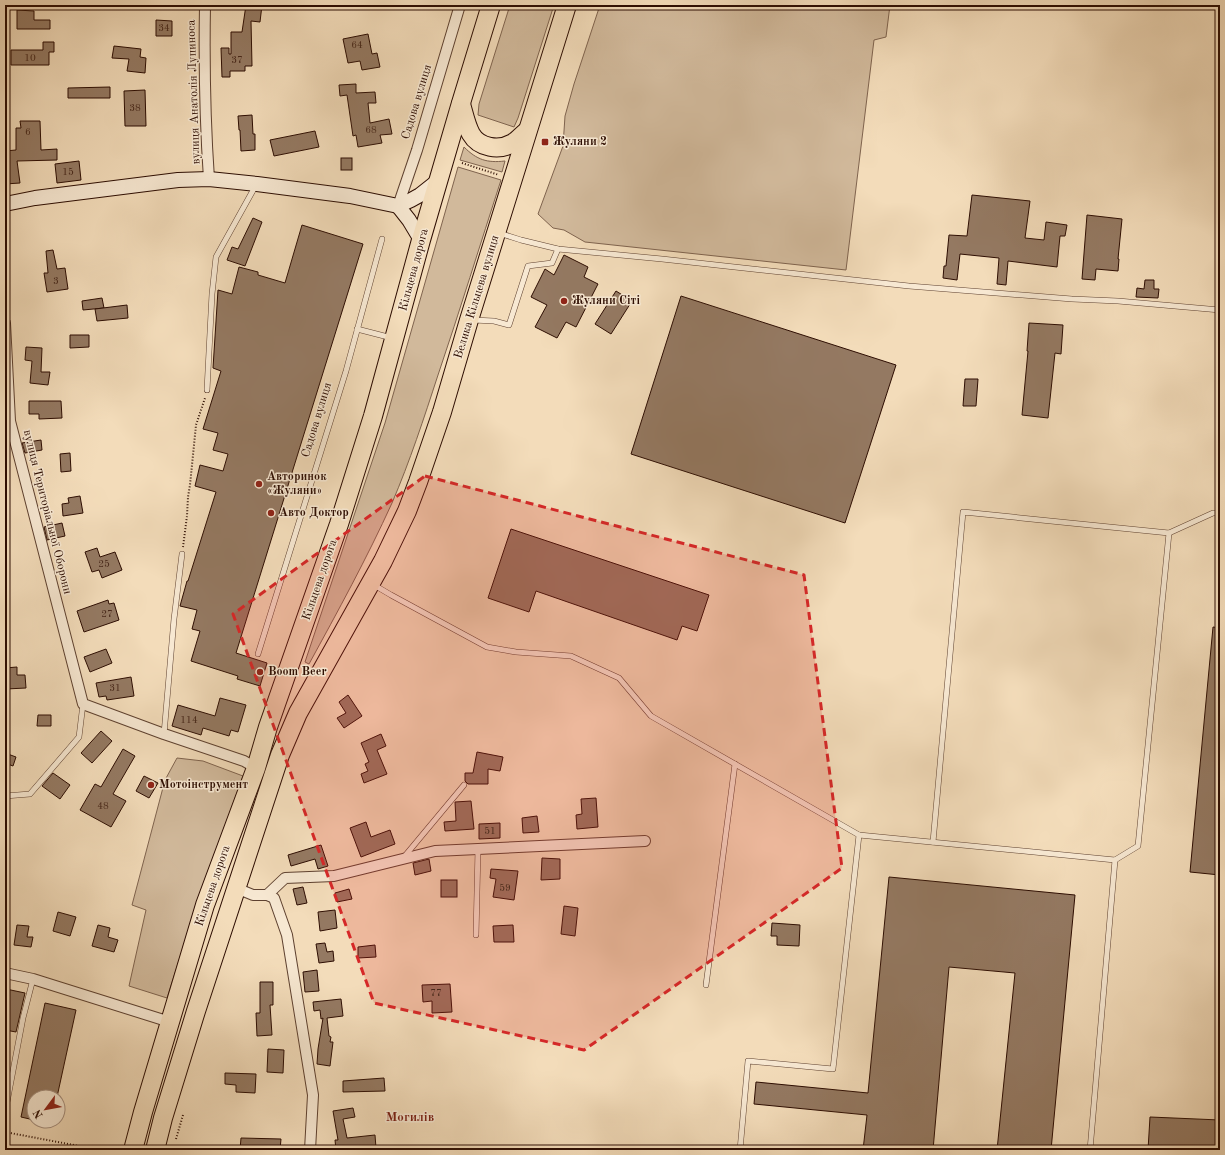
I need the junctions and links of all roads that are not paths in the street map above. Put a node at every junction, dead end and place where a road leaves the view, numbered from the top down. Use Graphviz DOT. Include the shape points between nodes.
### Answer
graph roads {
  1 [pos="205,5"];
  2 [pos="460,5"];
  3 [pos="491,5"];
  4 [pos="567,5"];
  5 [pos="461,103"];
  6 [pos="527,131"];
  7 [pos="210,179"];
  8 [pos="439,180"];
  9 [pos="257,184"];
  10 [pos="5,204"];
  11 [pos="398,206"];
  12 [pos="496,232"];
  13 [pos="382,239"];
  14 [pos="421,240"];
  15 [pos="558,249"];
  16 [pos="1220,310"];
  17 [pos="469,320"];
  18 [pos="5,323"];
  19 [pos="357,329"];
  20 [pos="395,339"];
  21 [pos="207,390"];
  22 [pos="1220,513"];
  23 [pos="1169,532"];
  24 [pos="182,554"];
  25 [pos="372,583"];
  26 [pos="258,654"];
  27 [pos="83,704"];
  28 [pos="164,734"];
  29 [pos="735,764"];
  30 [pos="256,768"];
  31 [pos="464,785"];
  32 [pos="5,796"];
  33 [pos="859,835"];
  34 [pos="644,841"];
  35 [pos="933,842"];
  36 [pos="478,849"];
  37 [pos="402,859"];
  38 [pos="1115,860"];
  39 [pos="236,888"];
  40 [pos="267,896"];
  41 [pos="476,935"];
  42 [pos="5,973"];
  43 [pos="33,979"];
  44 [pos="706,985"];
  45 [pos="170,1022"];
  46 [pos="5,1113"];
  47 [pos="133,1150"];
  48 [pos="155,1150"];
  49 [pos="310,1150"];
  50 [pos="740,1150"];
  51 [pos="1090,1150"];
  1 -- 7 [label="street, вулиця Анатолія Лупиноса" via="206,134"];
  2 -- 11 [label="street, Садова вулиця"];
  3 -- 5 [label="highway, Кільцева дорога"];
  4 -- 6 [label="highway, Велика Кільцева вулиця"];
  5 -- 6 [label="highway" via="472,136 483,145 498,148 506,146"];
  5 -- 8 [label="highway, Кільцева дорога"];
  6 -- 12 [label="highway, Велика Кільцева вулиця"];
  7 -- 9 [label="street"];
  7 -- 10 [label="street" via="178,180"];
  8 -- 11 [label="street"];
  8 -- 14 [label="highway, Кільцева дорога"];
  9 -- 11 [label="street" via="350,196"];
  9 -- 21 [label="lane" via="216,257"];
  11 -- 14 [label="street"];
  12 -- 15 [label="lane"];
  12 -- 17 [label="highway, Велика Кільцева вулиця"];
  13 -- 19 [label="lane, Садова вулиця"];
  14 -- 20 [label="highway, Кільцева дорога"];
  15 -- 16 [label="lane" via="909,286"];
  15 -- 17 [label="lane" via="552,263 528,266 509,325 494,321"];
  17 -- 25 [label="highway, Велика Кільцева вулиця" via="418,482"];
  18 -- 27 [label="street, вулиця Територіальної Оборони" via="10,421"];
  19 -- 20 [label="lane"];
  19 -- 26 [label="lane, Садова вулиця"];
  20 -- 30 [label="highway, Кільцева дорога" via="339,524"];
  22 -- 23 [label="lane" via="1213,513"];
  23 -- 35 [label="lane" via="963,512"];
  23 -- 38 [label="lane" via="1138,846"];
  24 -- 28 [label="lane"];
  25 -- 29 [label="lane" via="487,647 571,656 619,678 651,716"];
  25 -- 39 [label="highway, Кільцева дорога" via="298,713 280,755"];
  27 -- 28 [label="street"];
  27 -- 32 [label="lane, вулиця Територіальної Оборони" via="78,737 30,794"];
  28 -- 30 [label="street" via="244,761"];
  29 -- 33 [label="lane"];
  29 -- 44 [label="lane"];
  30 -- 45 [label="highway, Кільцева дорога" via="205,905"];
  31 -- 37 [label="lane"];
  33 -- 35 [label="lane"];
  33 -- 50 [label="lane" via="834,1069 748,1061"];
  34 -- 36 [label="street"];
  35 -- 38 [label="lane"];
  36 -- 37 [label="street" via="435,851"];
  36 -- 41 [label="lane"];
  37 -- 40 [label="street" via="334,876 285,878"];
  38 -- 51 [label="lane"];
  39 -- 40 [label="street"];
  39 -- 48 [label="highway, Кільцева дорога" via="193,1018"];
  40 -- 49 [label="street" via="274,898 287,935 313,1095"];
  42 -- 43 [label="street"];
  43 -- 45 [label="street"];
  43 -- 46 [label="lane"];
  45 -- 47 [label="highway, Кільцева дорога"];
}
